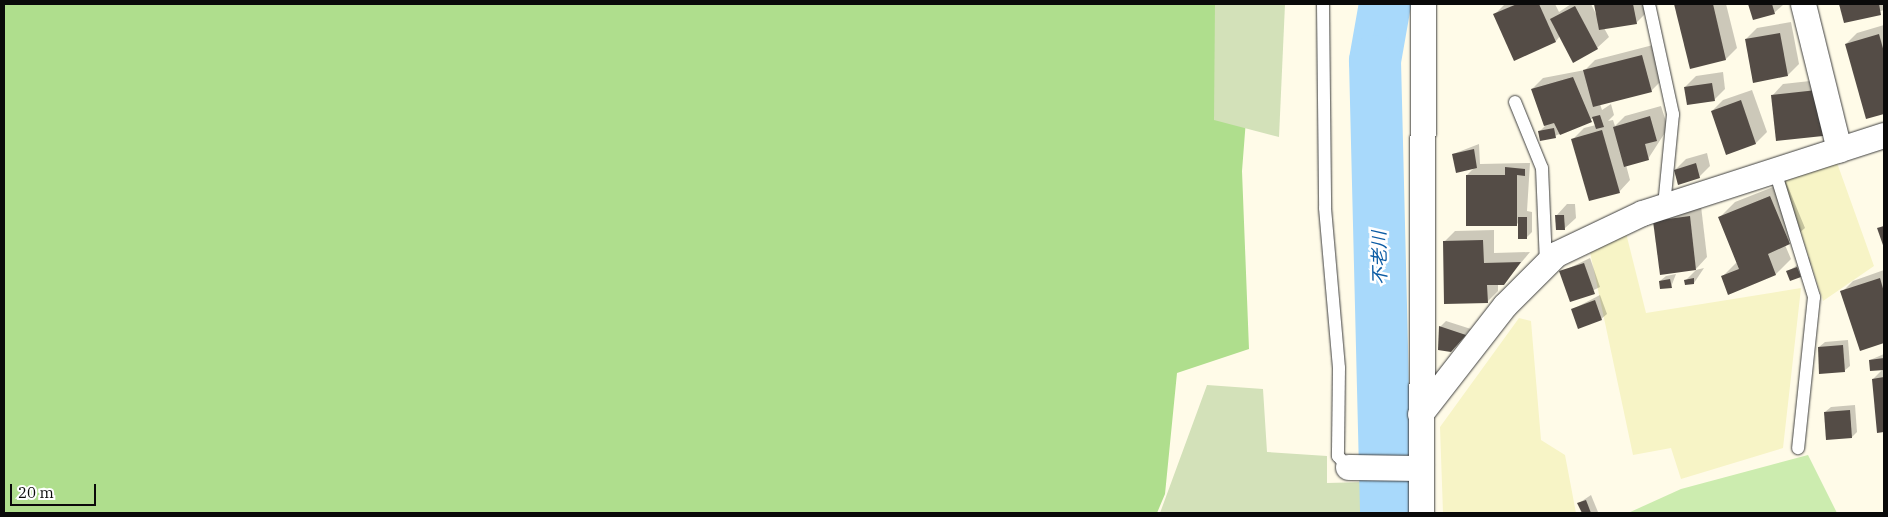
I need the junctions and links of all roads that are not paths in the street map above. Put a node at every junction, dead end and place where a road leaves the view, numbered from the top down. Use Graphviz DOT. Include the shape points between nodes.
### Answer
graph roads {
  1 [pos="1323,4"];
  2 [pos="1423,4"];
  3 [pos="1649,4"];
  4 [pos="1804,4"];
  5 [pos="1515,102"];
  6 [pos="1884,135"];
  7 [pos="1839,150"];
  8 [pos="1775,171"];
  9 [pos="1664,206"];
  10 [pos="1546,264"];
  11 [pos="1420,414"];
  12 [pos="1798,448"];
  13 [pos="1348,467"];
  14 [pos="1421,468"];
  15 [pos="1421,513"];
  1 -- 13 [label="lane" via="1325,208 1339,368 1338,456"];
  2 -- 11 [label="street"];
  3 -- 9 [label="lane" via="1673,114"];
  4 -- 7 [label="street"];
  5 -- 10 [label="lane" via="1542,168"];
  6 -- 7 [label="street"];
  7 -- 8 [label="street"];
  8 -- 9 [label="street"];
  8 -- 12 [label="lane" via="1814,297"];
  9 -- 10 [label="street" via="1556,254"];
  10 -- 11 [label="street" via="1505,305"];
  11 -- 14 [label="street"];
  13 -- 14 [label="street"];
  14 -- 15 [label="street"];
}
